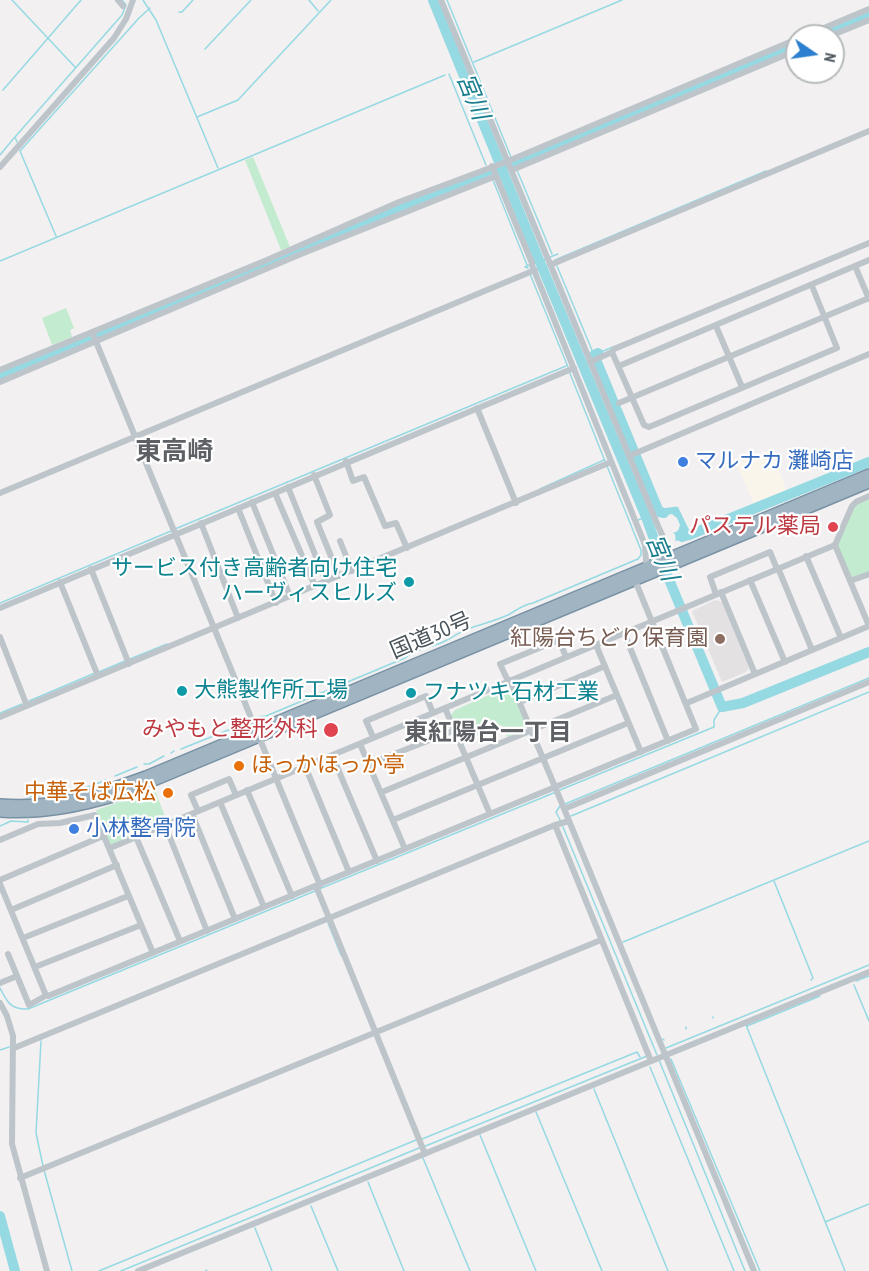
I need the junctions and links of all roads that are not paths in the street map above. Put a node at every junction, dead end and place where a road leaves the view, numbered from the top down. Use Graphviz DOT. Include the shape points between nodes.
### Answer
graph roads {
  1 [pos="118,0"];
  2 [pos="133,0"];
  3 [pos="441,0"];
  4 [pos="123,6"];
  5 [pos="869,9"];
  6 [pos="869,20"];
  7 [pos="833,24"];
  8 [pos="845,30"];
  9 [pos="785,44"];
  10 [pos="785,55"];
  11 [pos="869,131"];
  12 [pos="511,164"];
  13 [pos="0,167"];
  14 [pos="493,172"];
  15 [pos="869,243"];
  16 [pos="869,260"];
  17 [pos="551,261"];
  18 [pos="855,266"];
  19 [pos="532,269"];
  20 [pos="812,286"];
  21 [pos="868,295"];
  22 [pos="824,317"];
  23 [pos="716,326"];
  24 [pos="94,337"];
  25 [pos="612,352"];
  26 [pos="869,354"];
  27 [pos="729,357"];
  28 [pos="594,360"];
  29 [pos="618,366"];
  30 [pos="570,369"];
  31 [pos="0,370"];
  32 [pos="0,382"];
  33 [pos="742,387"];
  34 [pos="632,398"];
  35 [pos="619,403"];
  36 [pos="477,408"];
  37 [pos="134,435"];
  38 [pos="633,454"];
  39 [pos="346,461"];
  40 [pos="608,463"];
  41 [pos="869,474"];
  42 [pos="314,475"];
  43 [pos="869,483"];
  44 [pos="288,487"];
  45 [pos="274,493"];
  46 [pos="0,494"];
  47 [pos="869,496"];
  48 [pos="515,501"];
  49 [pos="252,502"];
  50 [pos="238,508"];
  51 [pos="201,523"];
  52 [pos="173,531"];
  53 [pos="340,541"];
  54 [pos="835,545"];
  55 [pos="406,546"];
  56 [pos="806,556"];
  57 [pos="672,560"];
  58 [pos="351,568"];
  59 [pos="91,569"];
  60 [pos="652,569"];
  61 [pos="777,569"];
  62 [pos="338,574"];
  63 [pos="869,574"];
  64 [pos="634,577"];
  65 [pos="325,580"];
  66 [pos="750,580"];
  67 [pos="60,582"];
  68 [pos="850,582"];
  69 [pos="314,584"];
  70 [pos="719,593"];
  71 [pos="290,594"];
  72 [pos="275,600"];
  73 [pos="869,606"];
  74 [pos="0,608"];
  75 [pos="862,609"];
  76 [pos="238,616"];
  77 [pos="653,621"];
  78 [pos="213,628"];
  79 [pos="624,633"];
  80 [pos="0,637"];
  81 [pos="841,638"];
  82 [pos="596,645"];
  83 [pos="813,650"];
  84 [pos="566,657"];
  85 [pos="128,661"];
  86 [pos="784,662"];
  87 [pos="605,666"];
  88 [pos="97,674"];
  89 [pos="755,674"];
  90 [pos="509,681"];
  91 [pos="869,682"];
  92 [pos="617,696"];
  93 [pos="520,702"];
  94 [pos="687,703"];
  95 [pos="27,706"];
  96 [pos="445,708"];
  97 [pos="433,713"];
  98 [pos="0,717"];
  99 [pos="628,723"];
  100 [pos="455,730"];
  101 [pos="531,730"];
  102 [pos="256,734"];
  103 [pos="373,737"];
  104 [pos="669,741"];
  105 [pos="360,744"];
  106 [pos="641,752"];
  107 [pos="332,755"];
  108 [pos="466,757"];
  109 [pos="542,758"];
  110 [pos="369,764"];
  111 [pos="305,766"];
  112 [pos="275,778"];
  113 [pos="477,784"];
  114 [pos="247,790"];
  115 [pos="557,790"];
  116 [pos="381,792"];
  117 [pos="236,795"];
  118 [pos="220,802"];
  119 [pos="0,804"];
  120 [pos="563,806"];
  121 [pos="0,812"];
  122 [pos="195,812"];
  123 [pos="490,814"];
  124 [pos="393,820"];
  125 [pos="562,824"];
  126 [pos="165,825"];
  127 [pos="103,836"];
  128 [pos="136,837"];
  129 [pos="0,840"];
  130 [pos="110,848"];
  131 [pos="405,849"];
  132 [pos="377,861"];
  133 [pos="117,865"];
  134 [pos="349,872"];
  135 [pos="0,882"];
  136 [pos="318,888"];
  137 [pos="128,896"];
  138 [pos="291,896"];
  139 [pos="264,907"];
  140 [pos="11,910"];
  141 [pos="328,917"];
  142 [pos="236,919"];
  143 [pos="141,925"];
  144 [pos="207,931"];
  145 [pos="23,938"];
  146 [pos="601,940"];
  147 [pos="180,941"];
  148 [pos="153,953"];
  149 [pos="8,954"];
  150 [pos="35,967"];
  151 [pos="869,972"];
  152 [pos="17,976"];
  153 [pos="0,983"];
  154 [pos="47,995"];
  155 [pos="0,1003"];
  156 [pos="374,1031"];
  157 [pos="14,1048"];
  158 [pos="655,1058"];
  159 [pos="423,1150"];
  160 [pos="20,1178"];
  161 [pos="47,1271"];
  162 [pos="138,1271"];
  163 [pos="754,1271"];
  1 -- 4 [label="street"];
  2 -- 13 [label="street" via="114,38"];
  3 -- 12 [label="street"];
  5 -- 7 [label="street"];
  6 -- 8 [label="street"];
  9 -- 12 [label="street"];
  10 -- 12 [label="street"];
  11 -- 17 [label="street"];
  12 -- 14 [label="street"];
  12 -- 17 [label="street"];
  14 -- 19 [label="street"];
  14 -- 24 [label="street"];
  14 -- 24 [label="street" via="399,202"];
  15 -- 25 [label="street"];
  16 -- 18 [label="street"];
  17 -- 28 [label="street"];
  18 -- 20 [label="street"];
  18 -- 21 [label="street"];
  19 -- 30 [label="street"];
  19 -- 37 [label="street"];
  20 -- 22 [label="street"];
  20 -- 23 [label="street"];
  21 -- 22 [label="street"];
  22 -- 27 [label="street"];
  22 -- 33 [label="street" via="837,348"];
  23 -- 27 [label="street"];
  23 -- 29 [label="street"];
  24 -- 31 [label="street"];
  24 -- 32 [label="street"];
  24 -- 37 [label="street"];
  25 -- 28 [label="street"];
  25 -- 29 [label="street"];
  26 -- 38 [label="street"];
  27 -- 33 [label="street"];
  27 -- 34 [label="street"];
  28 -- 38 [label="street"];
  29 -- 34 [label="street"];
  30 -- 36 [label="street"];
  30 -- 40 [label="street"];
  33 -- 34 [label="street" via="649,427 644,425"];
  34 -- 35 [label="street"];
  36 -- 39 [label="street"];
  36 -- 48 [label="street"];
  37 -- 46 [label="street"];
  37 -- 52 [label="street"];
  38 -- 57 [label="street"];
  39 -- 42 [label="street"];
  39 -- 55 [label="street" via="353,481 364,477 385,526 396,523"];
  40 -- 48 [label="street"];
  40 -- 60 [label="street" via="636,522"];
  41 -- 57 [label="highway, 国道30号"];
  42 -- 44 [label="street"];
  42 -- 62 [label="street" via="330,515 316,522"];
  43 -- 57 [label="highway, 国道30号"];
  44 -- 45 [label="street"];
  44 -- 65 [label="street"];
  45 -- 49 [label="street"];
  45 -- 69 [label="street"];
  47 -- 54 [label="street" via="852,506"];
  48 -- 55 [label="street"];
  49 -- 50 [label="street"];
  49 -- 71 [label="street"];
  50 -- 51 [label="street"];
  50 -- 72 [label="street"];
  51 -- 52 [label="street"];
  51 -- 76 [label="street"];
  52 -- 59 [label="street"];
  52 -- 78 [label="street"];
  53 -- 58 [label="street"];
  54 -- 56 [label="street"];
  54 -- 68 [label="street"];
  55 -- 58 [label="street"];
  56 -- 61 [label="street"];
  56 -- 81 [label="street"];
  57 -- 60 [label="highway, 国道30号"];
  58 -- 62 [label="street"];
  59 -- 67 [label="street"];
  59 -- 85 [label="street"];
  60 -- 64 [label="highway, 国道30号"];
  61 -- 66 [label="street"];
  61 -- 70 [label="street" via="770,552 710,577"];
  61 -- 83 [label="street"];
  62 -- 65 [label="street"];
  63 -- 68 [label="street"];
  64 -- 77 [label="street"];
  64 -- 102 [label="highway, 国道30号"];
  65 -- 69 [label="street"];
  66 -- 70 [label="street"];
  66 -- 86 [label="street"];
  67 -- 74 [label="street"];
  67 -- 88 [label="street"];
  68 -- 75 [label="street"];
  69 -- 71 [label="street"];
  70 -- 77 [label="street"];
  70 -- 89 [label="street"];
  71 -- 72 [label="street"];
  72 -- 76 [label="street"];
  73 -- 75 [label="street"];
  75 -- 81 [label="street" via="869,626"];
  76 -- 78 [label="street"];
  77 -- 79 [label="street"];
  77 -- 94 [label="street"];
  78 -- 85 [label="street"];
  78 -- 102 [label="street"];
  79 -- 82 [label="street"];
  79 -- 104 [label="street"];
  80 -- 95 [label="street"];
  81 -- 83 [label="street"];
  82 -- 84 [label="street"];
  82 -- 87 [label="street"];
  83 -- 86 [label="street"];
  84 -- 90 [label="street"];
  84 -- 90 [label="street" via="559,640 500,664"];
  85 -- 88 [label="street"];
  86 -- 89 [label="street"];
  87 -- 92 [label="street"];
  87 -- 93 [label="street"];
  88 -- 95 [label="street"];
  89 -- 94 [label="street"];
  90 -- 93 [label="street"];
  90 -- 96 [label="street"];
  91 -- 120 [label="street"];
  92 -- 99 [label="street"];
  92 -- 101 [label="street"];
  93 -- 101 [label="street"];
  94 -- 104 [label="street" via="696,729"];
  95 -- 98 [label="street"];
  96 -- 97 [label="street"];
  96 -- 100 [label="street"];
  97 -- 103 [label="street"];
  97 -- 103 [label="street" via="426,696 366,721"];
  99 -- 106 [label="street"];
  99 -- 109 [label="street"];
  100 -- 108 [label="street"];
  100 -- 110 [label="street"];
  101 -- 108 [label="street"];
  101 -- 109 [label="street"];
  102 -- 112 [label="street"];
  102 -- 119 [label="highway, 国道30号" via="93,795 35,805"];
  102 -- 121 [label="highway, 国道30号" via="145,785 95,803 54,811"];
  103 -- 105 [label="street"];
  104 -- 106 [label="street"];
  105 -- 107 [label="street"];
  105 -- 110 [label="street"];
  106 -- 115 [label="street"];
  107 -- 111 [label="street"];
  107 -- 132 [label="street"];
  108 -- 113 [label="street"];
  108 -- 116 [label="street"];
  109 -- 113 [label="street"];
  109 -- 115 [label="street"];
  110 -- 116 [label="street"];
  111 -- 112 [label="street"];
  111 -- 134 [label="street"];
  112 -- 114 [label="street"];
  112 -- 136 [label="street"];
  113 -- 123 [label="street"];
  113 -- 124 [label="street"];
  114 -- 117 [label="street"];
  114 -- 138 [label="street"];
  115 -- 120 [label="street"];
  115 -- 123 [label="street"];
  116 -- 124 [label="street"];
  117 -- 118 [label="street"];
  117 -- 122 [label="street" via="230,779 201,790 191,795"];
  118 -- 122 [label="street"];
  118 -- 139 [label="street"];
  120 -- 125 [label="street"];
  122 -- 126 [label="street"];
  122 -- 142 [label="street"];
  123 -- 131 [label="street"];
  124 -- 131 [label="street"];
  125 -- 141 [label="street"];
  125 -- 146 [label="street"];
  125 -- 158 [label="street"];
  126 -- 128 [label="street"];
  126 -- 144 [label="street"];
  127 -- 129 [label="street" via="95,815 38,824"];
  127 -- 130 [label="street"];
  127 -- 135 [label="street"];
  128 -- 130 [label="street"];
  128 -- 147 [label="street"];
  130 -- 133 [label="street"];
  131 -- 132 [label="street"];
  132 -- 134 [label="street"];
  133 -- 137 [label="street"];
  133 -- 140 [label="street"];
  134 -- 136 [label="street"];
  135 -- 140 [label="street"];
  136 -- 138 [label="street"];
  136 -- 141 [label="street"];
  137 -- 143 [label="street"];
  137 -- 145 [label="street"];
  138 -- 139 [label="street"];
  139 -- 142 [label="street"];
  140 -- 145 [label="street"];
  141 -- 156 [label="street"];
  141 -- 157 [label="street"];
  142 -- 144 [label="street"];
  143 -- 148 [label="street"];
  143 -- 150 [label="street"];
  144 -- 147 [label="street"];
  145 -- 150 [label="street"];
  146 -- 156 [label="street"];
  146 -- 158 [label="street"];
  147 -- 148 [label="street"];
  148 -- 154 [label="street"];
  149 -- 152 [label="street"];
  150 -- 154 [label="street"];
  151 -- 158 [label="street"];
  152 -- 153 [label="street"];
  152 -- 154 [label="street" via="29,1005"];
  155 -- 157 [label="street" via="10,1023"];
  156 -- 159 [label="street"];
  156 -- 160 [label="street"];
  157 -- 160 [label="street" via="11,1129"];
  158 -- 159 [label="street"];
  158 -- 163 [label="street"];
  159 -- 162 [label="street"];
  160 -- 161 [label="street"];
}
